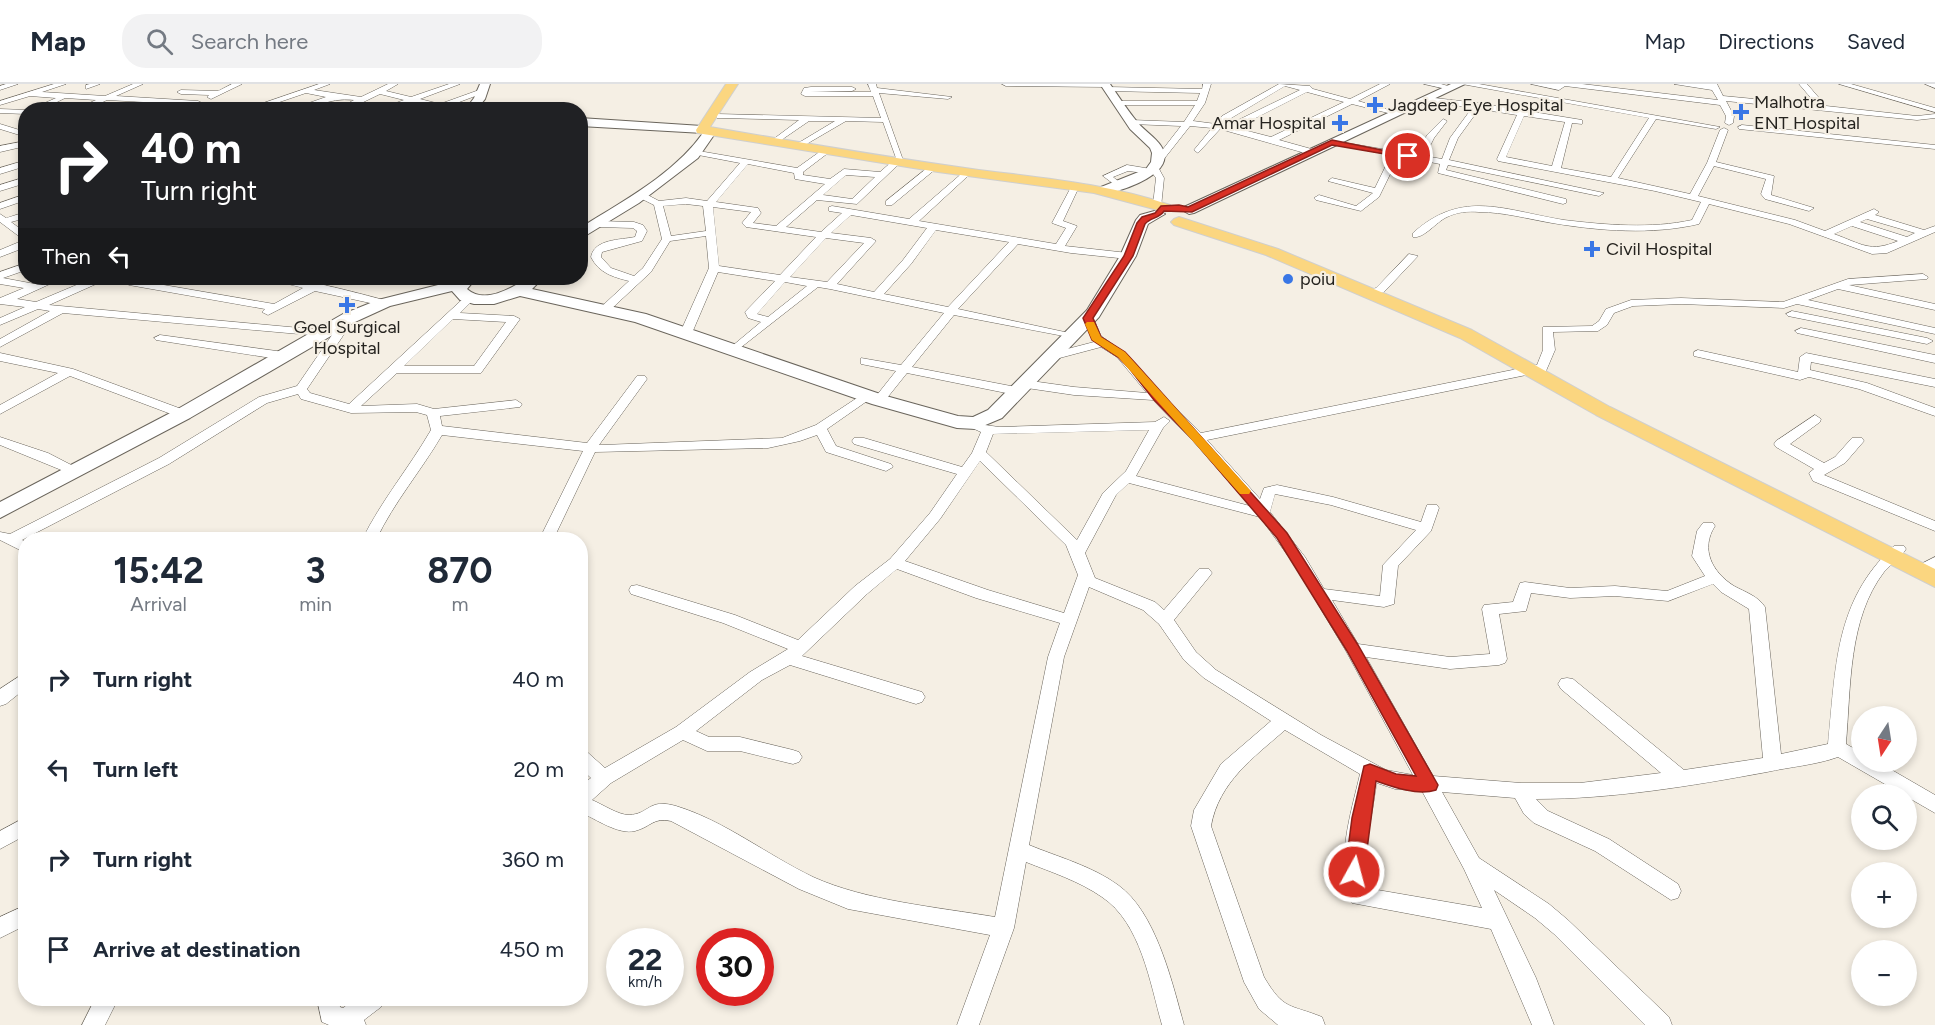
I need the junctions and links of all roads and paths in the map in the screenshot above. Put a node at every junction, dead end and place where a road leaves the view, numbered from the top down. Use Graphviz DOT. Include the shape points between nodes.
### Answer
graph roads {
  1 [pos="14,84"];
  2 [pos="139,84"];
  3 [pos="187,84"];
  4 [pos="238,84"];
  5 [pos="326,84"];
  6 [pos="394,84"];
  7 [pos="456,84"];
  8 [pos="732,84"];
  9 [pos="741,84"];
  10 [pos="1006,84"];
  11 [pos="1031,84"];
  12 [pos="1284,84"];
  13 [pos="1318,84"];
  14 [pos="1386,84"];
  15 [pos="1428,84"];
  16 [pos="1466,84"];
  17 [pos="1535,84"];
  18 [pos="1678,84"];
  19 [pos="1803,84"];
  20 [pos="1843,84"];
  21 [pos="1929,84"];
  22 [pos="63,85"];
  23 [pos="93,86"];
  24 [pos="1106,86"];
  25 [pos="1455,86"];
  26 [pos="1714,86"];
  27 [pos="1877,86"];
  28 [pos="1935,86"];
  29 [pos="79,87"];
  30 [pos="1139,87"];
  31 [pos="0,88"];
  32 [pos="483,88"];
  33 [pos="1206,88"];
  34 [pos="1628,88"];
  35 [pos="126,89"];
  36 [pos="852,89"];
  37 [pos="874,89"];
  38 [pos="1860,89"];
  39 [pos="148,90"];
  40 [pos="1307,90"];
  41 [pos="378,91"];
  42 [pos="306,92"];
  43 [pos="218,93"];
  44 [pos="31,94"];
  45 [pos="834,95"];
  46 [pos="66,96"];
  47 [pos="335,96"];
  48 [pos="820,96"];
  49 [pos="948,97"];
  50 [pos="106,98"];
  51 [pos="360,99"];
  52 [pos="411,99"];
  53 [pos="1426,99"];
  54 [pos="148,100"];
  55 [pos="1352,101"];
  56 [pos="1722,101"];
  57 [pos="52,102"];
  58 [pos="97,102"];
  59 [pos="144,102"];
  60 [pos="160,102"];
  61 [pos="200,102"];
  62 [pos="273,102"];
  63 [pos="317,102"];
  64 [pos="355,102"];
  65 [pos="403,102"];
  66 [pos="423,102"];
  67 [pos="449,102"];
  68 [pos="475,102"];
  69 [pos="0,103"];
  70 [pos="814,103"];
  71 [pos="828,103"];
  72 [pos="1117,103"];
  73 [pos="1146,103"];
  74 [pos="1201,103"];
  75 [pos="1478,105"];
  76 [pos="1824,109"];
  77 [pos="1935,110"];
  78 [pos="0,111"];
  79 [pos="823,111"];
  80 [pos="18,112"];
  81 [pos="1522,112"];
  82 [pos="1628,112"];
  83 [pos="1396,113"];
  84 [pos="805,116"];
  85 [pos="1935,116"];
  86 [pos="1653,117"];
  87 [pos="817,118"];
  88 [pos="844,119"];
  89 [pos="885,120"];
  90 [pos="1443,121"];
  91 [pos="1569,121"];
  92 [pos="588,122"];
  93 [pos="1131,122"];
  94 [pos="1580,122"];
  95 [pos="1152,123"];
  96 [pos="1187,123"];
  97 [pos="0,126"];
  98 [pos="1218,126"];
  99 [pos="1721,126"];
  100 [pos="711,127"];
  101 [pos="1228,128"];
  102 [pos="18,130"];
  103 [pos="15,131"];
  104 [pos="18,132"];
  105 [pos="744,137"];
  106 [pos="1272,140"];
  107 [pos="1332,142"];
  108 [pos="1886,142"];
  109 [pos="774,143"];
  110 [pos="18,144"];
  111 [pos="798,147"];
  112 [pos="1935,147"];
  113 [pos="0,149"];
  114 [pos="1198,150"];
  115 [pos="825,151"];
  116 [pos="696,152"];
  117 [pos="1312,152"];
  118 [pos="1396,154"];
  119 [pos="1925,155"];
  120 [pos="1420,158"];
  121 [pos="1502,159"];
  122 [pos="746,161"];
  123 [pos="898,162"];
  124 [pos="1445,162"];
  125 [pos="1711,163"];
  126 [pos="18,165"];
  127 [pos="934,167"];
  128 [pos="1155,168"];
  129 [pos="1556,169"];
  130 [pos="3,170"];
  131 [pos="671,170"];
  132 [pos="799,171"];
  133 [pos="967,172"];
  134 [pos="1496,172"];
  135 [pos="18,175"];
  136 [pos="883,175"];
  137 [pos="1332,180"];
  138 [pos="1613,180"];
  139 [pos="18,181"];
  140 [pos="832,182"];
  141 [pos="1058,185"];
  142 [pos="0,188"];
  143 [pos="1112,188"];
  144 [pos="1074,189"];
  145 [pos="1378,191"];
  146 [pos="1599,193"];
  147 [pos="641,195"];
  148 [pos="1323,195"];
  149 [pos="815,197"];
  150 [pos="1692,198"];
  151 [pos="18,200"];
  152 [pos="1563,201"];
  153 [pos="1706,202"];
  154 [pos="889,203"];
  155 [pos="658,204"];
  156 [pos="0,206"];
  157 [pos="708,206"];
  158 [pos="1809,208"];
  159 [pos="832,209"];
  160 [pos="1160,209"];
  161 [pos="1877,210"];
  162 [pos="849,212"];
  163 [pos="18,216"];
  164 [pos="1187,216"];
  165 [pos="1867,216"];
  166 [pos="3,219"];
  167 [pos="912,222"];
  168 [pos="1853,223"];
  169 [pos="598,224"];
  170 [pos="934,225"];
  171 [pos="778,229"];
  172 [pos="588,230"];
  173 [pos="881,230"];
  174 [pos="1929,231"];
  175 [pos="18,232"];
  176 [pos="710,233"];
  177 [pos="824,234"];
  178 [pos="1824,234"];
  179 [pos="1416,235"];
  180 [pos="667,239"];
  181 [pos="1016,240"];
  182 [pos="1905,240"];
  183 [pos="18,242"];
  184 [pos="1059,248"];
  185 [pos="0,254"];
  186 [pos="1128,256"];
  187 [pos="1413,256"];
  188 [pos="714,268"];
  189 [pos="18,269"];
  190 [pos="0,276"];
  191 [pos="1923,277"];
  192 [pos="784,278"];
  193 [pos="637,280"];
  194 [pos="0,281"];
  195 [pos="817,283"];
  196 [pos="18,284"];
  197 [pos="23,285"];
  198 [pos="40,285"];
  199 [pos="84,285"];
  200 [pos="146,285"];
  201 [pos="309,285"];
  202 [pos="523,285"];
  203 [pos="528,285"];
  204 [pos="830,286"];
  205 [pos="1837,286"];
  206 [pos="35,287"];
  207 [pos="314,287"];
  208 [pos="465,289"];
  209 [pos="1376,292"];
  210 [pos="877,295"];
  211 [pos="2,301"];
  212 [pos="1797,301"];
  213 [pos="384,303"];
  214 [pos="35,306"];
  215 [pos="1935,307"];
  216 [pos="276,308"];
  217 [pos="1788,309"];
  218 [pos="62,310"];
  219 [pos="604,310"];
  220 [pos="952,310"];
  221 [pos="451,316"];
  222 [pos="349,318"];
  223 [pos="1088,318"];
  224 [pos="770,321"];
  225 [pos="0,322"];
  226 [pos="244,326"];
  227 [pos="1801,331"];
  228 [pos="1935,331"];
  229 [pos="322,333"];
  230 [pos="686,333"];
  231 [pos="1070,336"];
  232 [pos="160,338"];
  233 [pos="2,340"];
  234 [pos="1927,340"];
  235 [pos="1103,343"];
  236 [pos="735,349"];
  237 [pos="1698,354"];
  238 [pos="284,356"];
  239 [pos="1052,356"];
  240 [pos="0,357"];
  241 [pos="1806,357"];
  242 [pos="1931,358"];
  243 [pos="865,361"];
  244 [pos="394,369"];
  245 [pos="905,369"];
  246 [pos="1537,369"];
  247 [pos="69,372"];
  248 [pos="1804,372"];
  249 [pos="1935,375"];
  250 [pos="641,379"];
  251 [pos="1935,383"];
  252 [pos="1020,388"];
  253 [pos="301,389"];
  254 [pos="1158,397"];
  255 [pos="873,398"];
  256 [pos="516,404"];
  257 [pos="351,409"];
  258 [pos="0,410"];
  259 [pos="433,412"];
  260 [pos="1935,412"];
  261 [pos="1173,413"];
  262 [pos="183,414"];
  263 [pos="1815,419"];
  264 [pos="970,424"];
  265 [pos="1158,426"];
  266 [pos="438,430"];
  267 [pos="821,430"];
  268 [pos="988,430"];
  269 [pos="1198,438"];
  270 [pos="0,441"];
  271 [pos="859,441"];
  272 [pos="1857,441"];
  273 [pos="591,447"];
  274 [pos="979,453"];
  275 [pos="886,467"];
  276 [pos="1823,468"];
  277 [pos="76,471"];
  278 [pos="967,473"];
  279 [pos="1127,478"];
  280 [pos="1432,508"];
  281 [pos="0,512"];
  282 [pos="1263,512"];
  283 [pos="1708,526"];
  284 [pos="1935,526"];
  285 [pos="1426,528"];
  286 [pos="373,532"];
  287 [pos="550,532"];
  288 [pos="4,537"];
  289 [pos="18,544"];
  290 [pos="1078,553"];
  291 [pos="1894,553"];
  292 [pos="895,563"];
  293 [pos="1931,569"];
  294 [pos="1204,573"];
  295 [pos="1085,577"];
  296 [pos="1714,578"];
  297 [pos="637,590"];
  298 [pos="1318,593"];
  299 [pos="1068,620"];
  300 [pos="1166,620"];
  301 [pos="1353,649"];
  302 [pos="794,653"];
  303 [pos="18,684"];
  304 [pos="1567,684"];
  305 [pos="916,697"];
  306 [pos="0,699"];
  307 [pos="1283,721"];
  308 [pos="682,732"];
  309 [pos="1837,747"];
  310 [pos="1851,755"];
  311 [pos="794,757"];
  312 [pos="588,763"];
  313 [pos="1773,764"];
  314 [pos="1370,771"];
  315 [pos="1879,772"];
  316 [pos="604,778"];
  317 [pos="1681,779"];
  318 [pos="1430,785"];
  319 [pos="588,791"];
  320 [pos="1521,791"];
  321 [pos="1935,805"];
  322 [pos="588,807"];
  323 [pos="18,830"];
  324 [pos="0,841"];
  325 [pos="1019,850"];
  326 [pos="1472,864"];
  327 [pos="1671,891"];
  328 [pos="18,918"];
  329 [pos="1496,920"];
  330 [pos="0,928"];
  331 [pos="1003,928"];
  332 [pos="103,1006"];
  333 [pos="329,1006"];
  334 [pos="365,1006"];
  335 [pos="1285,1022"];
  336 [pos="347,1023"];
  337 [pos="93,1025"];
  338 [pos="968,1025"];
  339 [pos="1173,1025"];
  340 [pos="1314,1025"];
  341 [pos="1543,1025"];
  342 [pos="1661,1025"];
  1 -- 31 [label="street"];
  2 -- 35 [label="street"];
  3 -- 43 [label="street" via="171,91"];
  4 -- 43 [label="street"];
  5 -- 42 [label="street"];
  6 -- 41 [label="street"];
  7 -- 52 [label="street"];
  8 -- 100 [label="main road"];
  9 -- 100 [label="main road"];
  10 -- 11 [label="street"];
  11 -- 24 [label="street"];
  12 -- 40 [label="street"];
  12 -- 98 [label="street" via="1230,114"];
  13 -- 40 [label="street"];
  14 -- 55 [label="street"];
  15 -- 25 [label="street"];
  16 -- 82 [label="street"];
  17 -- 34 [label="street"];
  18 -- 26 [label="street"];
  19 -- 76 [label="street"];
  20 -- 38 [label="street"];
  21 -- 28 [label="street"];
  22 -- 44 [label="street"];
  23 -- 29 [label="street"];
  23 -- 35 [label="street"];
  24 -- 30 [label="street"];
  24 -- 72 [label="street"];
  25 -- 53 [label="street"];
  26 -- 56 [label="street"];
  27 -- 38 [label="street"];
  30 -- 33 [label="street"];
  32 -- 67 [label="street"];
  32 -- 68 [label="street"];
  33 -- 74 [label="street"];
  34 -- 56 [label="street"];
  34 -- 82 [label="street"];
  35 -- 39 [label="street"];
  35 -- 50 [label="street"];
  36 -- 48 [label="street" via="811,88 805,94"];
  37 -- 45 [label="street"];
  37 -- 49 [label="street"];
  37 -- 89 [label="street"];
  38 -- 77 [label="street"];
  40 -- 55 [label="street"];
  40 -- 101 [label="street"];
  41 -- 51 [label="street"];
  41 -- 52 [label="street"];
  42 -- 47 [label="street"];
  42 -- 62 [label="street"];
  43 -- 61 [label="street"];
  44 -- 46 [label="street"];
  44 -- 69 [label="street"];
  45 -- 48 [label="street"];
  45 -- 71 [label="street"];
  46 -- 50 [label="street"];
  46 -- 57 [label="street"];
  47 -- 51 [label="street"];
  47 -- 63 [label="street"];
  48 -- 70 [label="street"];
  50 -- 54 [label="street"];
  50 -- 58 [label="street"];
  51 -- 64 [label="street"];
  52 -- 65 [label="street"];
  52 -- 66 [label="street"];
  53 -- 75 [label="street"];
  53 -- 83 [label="street"];
  54 -- 59 [label="street"];
  54 -- 60 [label="street"];
  55 -- 83 [label="street"];
  55 -- 106 [label="street"];
  56 -- 76 [label="street"];
  56 -- 99 [label="street" via="1730,116"];
  72 -- 73 [label="street"];
  72 -- 93 [label="street"];
  73 -- 74 [label="street"];
  73 -- 95 [label="street"];
  74 -- 96 [label="street"];
  75 -- 81 [label="street"];
  75 -- 124 [label="street" via="1454,138"];
  76 -- 85 [label="street" via="1917,118"];
  78 -- 80 [label="street"];
  79 -- 87 [label="street"];
  81 -- 91 [label="street"];
  81 -- 121 [label="street"];
  82 -- 86 [label="street"];
  82 -- 99 [label="street"];
  83 -- 107 [label="street"];
  84 -- 87 [label="street"];
  84 -- 100 [label="street"];
  84 -- 109 [label="street"];
  86 -- 99 [label="street"];
  86 -- 138 [label="street"];
  87 -- 88 [label="street"];
  88 -- 89 [label="street"];
  88 -- 111 [label="street"];
  89 -- 123 [label="street" via="900,155"];
  90 -- 120 [label="street"];
  91 -- 94 [label="street"];
  91 -- 129 [label="street"];
  92 -- 100 [label="street"];
  93 -- 95 [label="street"];
  93 -- 128 [label="street" via="1156,147"];
  95 -- 96 [label="street"];
  96 -- 98 [label="street"];
  96 -- 128 [label="street"];
  97 -- 103 [label="street"];
  98 -- 101 [label="street"];
  98 -- 114 [label="street"];
  99 -- 108 [label="street"];
  99 -- 125 [label="street"];
  100 -- 105 [label="main road"];
  100 -- 105 [label="main road"];
  100 -- 116 [label="street"];
  100 -- 131 [label="street"];
  101 -- 106 [label="street"];
  102 -- 103 [label="street"];
  103 -- 104 [label="street"];
  105 -- 109 [label="main road"];
  106 -- 117 [label="street"];
  107 -- 117 [label="street"];
  107 -- 118 [label="street"];
  108 -- 112 [label="street"];
  108 -- 119 [label="street"];
  109 -- 111 [label="main road"];
  110 -- 113 [label="street"];
  111 -- 115 [label="main road"];
  115 -- 123 [label="main road"];
  115 -- 132 [label="street"];
  116 -- 122 [label="street"];
  116 -- 131 [label="street"];
  117 -- 164 [label="street"];
  118 -- 120 [label="street"];
  118 -- 145 [label="street"];
  120 -- 124 [label="street"];
  121 -- 129 [label="street"];
  121 -- 134 [label="street"];
  122 -- 132 [label="street"];
  122 -- 157 [label="street"];
  123 -- 127 [label="main road"];
  123 -- 136 [label="street"];
  124 -- 134 [label="street"];
  124 -- 152 [label="street" via="1443,172"];
  125 -- 150 [label="street"];
  125 -- 158 [label="street" via="1771,178 1768,197"];
  126 -- 130 [label="street"];
  127 -- 133 [label="main road"];
  127 -- 154 [label="street"];
  128 -- 143 [label="street"];
  128 -- 160 [label="street" via="1161,181"];
  129 -- 138 [label="street"];
  130 -- 135 [label="street"];
  131 -- 147 [label="street"];
  132 -- 140 [label="street" via="798,177"];
  133 -- 141 [label="main road"];
  133 -- 167 [label="street"];
  134 -- 146 [label="street"];
  136 -- 140 [label="street" via="848,171"];
  136 -- 149 [label="street" via="854,202"];
  137 -- 145 [label="street"];
  138 -- 150 [label="street"];
  139 -- 142 [label="street"];
  140 -- 149 [label="street"];
  141 -- 143 [label="main road"];
  141 -- 144 [label="main road"];
  143 -- 160 [label="main road"];
  144 -- 160 [label="main road"];
  144 -- 184 [label="street" via="1057,223 1072,226"];
  145 -- 148 [label="street" via="1367,202"];
  147 -- 155 [label="street"];
  147 -- 169 [label="street"];
  149 -- 171 [label="street"];
  150 -- 153 [label="street"];
  151 -- 156 [label="street"];
  153 -- 178 [label="street" via="1792,222"];
  153 -- 179 [label="street" via="1696,222 1675,226 1584,225 1470,209 1440,216"];
  155 -- 157 [label="street" via="681,201"];
  155 -- 180 [label="street"];
  157 -- 171 [label="street" via="755,210 748,225"];
  157 -- 176 [label="street"];
  159 -- 162 [label="street"];
  160 -- 164 [label="main road" via="1170,221"];
  160 -- 186 [label="street" via="1143,221"];
  161 -- 165 [label="street"];
  162 -- 173 [label="street"];
  162 -- 177 [label="street"];
  163 -- 166 [label="street"];
  164 -- 209 [label="main road"];
  165 -- 168 [label="street"];
  165 -- 174 [label="street"];
  166 -- 175 [label="street"];
  167 -- 170 [label="street"];
  167 -- 173 [label="street"];
  168 -- 178 [label="street"];
  168 -- 182 [label="street"];
  169 -- 172 [label="street"];
  169 -- 193 [label="street" via="640,227 639,239 601,247 596,257 608,270"];
  170 -- 181 [label="street"];
  170 -- 210 [label="street"];
  171 -- 177 [label="street"];
  173 -- 177 [label="street"];
  173 -- 204 [label="street"];
  174 -- 182 [label="street"];
  176 -- 180 [label="street"];
  176 -- 188 [label="street"];
  177 -- 192 [label="street"];
  178 -- 182 [label="street" via="1878,252"];
  180 -- 193 [label="street" via="651,266"];
  181 -- 184 [label="street"];
  181 -- 220 [label="street"];
  183 -- 185 [label="street"];
  184 -- 186 [label="street"];
  186 -- 223 [label="street"];
  187 -- 209 [label="street"];
  188 -- 192 [label="street"];
  188 -- 230 [label="street"];
  189 -- 190 [label="street"];
  191 -- 205 [label="street" via="1864,280"];
  192 -- 195 [label="street"];
  192 -- 224 [label="street" via="750,314"];
  193 -- 219 [label="street"];
  194 -- 196 [label="street"];
  195 -- 204 [label="street"];
  195 -- 224 [label="street"];
  197 -- 206 [label="street"];
  198 -- 206 [label="street"];
  199 -- 214 [label="street"];
  200 -- 216 [label="street"];
  201 -- 207 [label="street"];
  202 -- 208 [label="street" via="496,298"];
  203 -- 219 [label="street"];
  204 -- 210 [label="street"];
  205 -- 212 [label="street"];
  205 -- 215 [label="street"];
  206 -- 211 [label="street"];
  207 -- 213 [label="street"];
  207 -- 216 [label="street"];
  208 -- 213 [label="street"];
  208 -- 221 [label="street"];
  209 -- 246 [label="main road" via="1419,309"];
  210 -- 220 [label="street"];
  211 -- 214 [label="street"];
  212 -- 217 [label="street"];
  212 -- 228 [label="street"];
  213 -- 222 [label="street"];
  214 -- 218 [label="street"];
  214 -- 225 [label="street"];
  216 -- 226 [label="street"];
  217 -- 227 [label="street"];
  217 -- 234 [label="street"];
  217 -- 246 [label="street" via="1681,301 1624,304 1610,311 1594,329 1547,329 1549,350"];
  218 -- 226 [label="street"];
  218 -- 233 [label="street"];
  219 -- 230 [label="street"];
  220 -- 231 [label="street"];
  220 -- 245 [label="street"];
  221 -- 244 [label="street"];
  221 -- 244 [label="street" via="514,319 477,370"];
  222 -- 229 [label="street"];
  222 -- 253 [label="street"];
  223 -- 231 [label="street"];
  223 -- 235 [label="street" via="1093,334"];
  224 -- 236 [label="street"];
  226 -- 229 [label="street"];
  227 -- 241 [label="street"];
  227 -- 242 [label="street"];
  229 -- 238 [label="street"];
  230 -- 236 [label="street"];
  231 -- 239 [label="street"];
  232 -- 238 [label="street"];
  235 -- 239 [label="street"];
  235 -- 254 [label="street" via="1121,355"];
  236 -- 255 [label="street"];
  237 -- 248 [label="street" via="1795,376 1803,376"];
  238 -- 262 [label="street"];
  239 -- 252 [label="street"];
  240 -- 247 [label="street"];
  241 -- 248 [label="street"];
  241 -- 251 [label="street"];
  242 -- 249 [label="street"];
  243 -- 245 [label="street"];
  244 -- 257 [label="street"];
  245 -- 252 [label="street"];
  245 -- 255 [label="street"];
  246 -- 269 [label="street"];
  246 -- 291 [label="main road" via="1603,411"];
  247 -- 258 [label="street"];
  247 -- 262 [label="street"];
  248 -- 260 [label="street" via="1863,386"];
  250 -- 273 [label="street"];
  252 -- 254 [label="street"];
  252 -- 264 [label="street" via="995,414"];
  253 -- 257 [label="street" via="305,396"];
  253 -- 288 [label="street" via="263,400 164,461"];
  254 -- 261 [label="street"];
  255 -- 264 [label="street"];
  255 -- 267 [label="street"];
  256 -- 259 [label="street"];
  257 -- 259 [label="street" via="417,408"];
  259 -- 266 [label="street"];
  261 -- 265 [label="street"];
  261 -- 269 [label="street"];
  262 -- 277 [label="street"];
  263 -- 276 [label="street" via="1781,444"];
  264 -- 268 [label="street"];
  265 -- 268 [label="street"];
  265 -- 279 [label="street"];
  266 -- 273 [label="street"];
  266 -- 286 [label="street"];
  267 -- 273 [label="street" via="768,444"];
  267 -- 275 [label="street" via="831,449"];
  268 -- 274 [label="street"];
  269 -- 282 [label="street"];
  270 -- 277 [label="street"];
  271 -- 278 [label="street"];
  272 -- 276 [label="street" via="1840,459"];
  273 -- 287 [label="street"];
  274 -- 278 [label="street"];
  274 -- 290 [label="street"];
  276 -- 284 [label="street" via="1816,476"];
  277 -- 281 [label="street"];
  278 -- 292 [label="street"];
  279 -- 282 [label="street"];
  279 -- 290 [label="street" via="1110,493"];
  280 -- 285 [label="street"];
  282 -- 285 [label="street" via="1269,491 1277,489"];
  282 -- 298 [label="street" via="1300,561"];
  283 -- 296 [label="street" via="1700,556"];
  285 -- 298 [label="street" via="1391,565 1387,602"];
  288 -- 289 [label="street"];
  290 -- 295 [label="street"];
  291 -- 293 [label="main road"];
  291 -- 309 [label="street" via="1867,585 1850,628"];
  292 -- 299 [label="street"];
  292 -- 302 [label="street"];
  294 -- 300 [label="street"];
  295 -- 299 [label="street"];
  295 -- 300 [label="street" via="1093,585 1149,606"];
  296 -- 301 [label="street" via="1668,596 1615,591 1570,593 1525,587 1520,607 1490,609 1499,659 1450,663"];
  296 -- 313 [label="street" via="1757,607"];
  297 -- 302 [label="street" via="729,619"];
  298 -- 301 [label="street"];
  299 -- 325 [label="street" via="1056,657"];
  300 -- 307 [label="street" via="1190,656 1210,675"];
  301 -- 318 [label="street"];
  302 -- 305 [label="street" via="858,681"];
  302 -- 308 [label="street" via="756,676"];
  303 -- 306 [label="street"];
  304 -- 317 [label="street"];
  307 -- 314 [label="street"];
  307 -- 335 [label="street" via="1228,769 1204,810 1200,826 1255,982"];
  308 -- 311 [label="street" via="706,744 740,744"];
  308 -- 316 [label="street"];
  309 -- 310 [label="street"];
  309 -- 313 [label="street" via="1820,755"];
  312 -- 316 [label="street"];
  313 -- 317 [label="street"];
  314 -- 318 [label="street" via="1395,781"];
  314 -- 329 [label="street" via="1354,872 1356,893 1361,898"];
  315 -- 321 [label="street"];
  316 -- 319 [label="street"];
  317 -- 320 [label="street" via="1580,791"];
  318 -- 320 [label="street"];
  318 -- 326 [label="street"];
  320 -- 327 [label="street" via="1541,818 1602,845"];
  322 -- 331 [label="street" via="624,823 634,823 659,810 675,814 806,883 848,900"];
  323 -- 324 [label="street"];
  325 -- 331 [label="street"];
  325 -- 339 [label="street" via="1119,897 1142,935"];
  326 -- 329 [label="street"];
  326 -- 342 [label="street" via="1561,927"];
  328 -- 330 [label="street"];
  329 -- 341 [label="street"];
  331 -- 338 [label="street"];
  332 -- 337 [label="street"];
  333 -- 336 [label="street" via="330,1014"];
  334 -- 336 [label="street"];
  335 -- 340 [label="street"];
}
